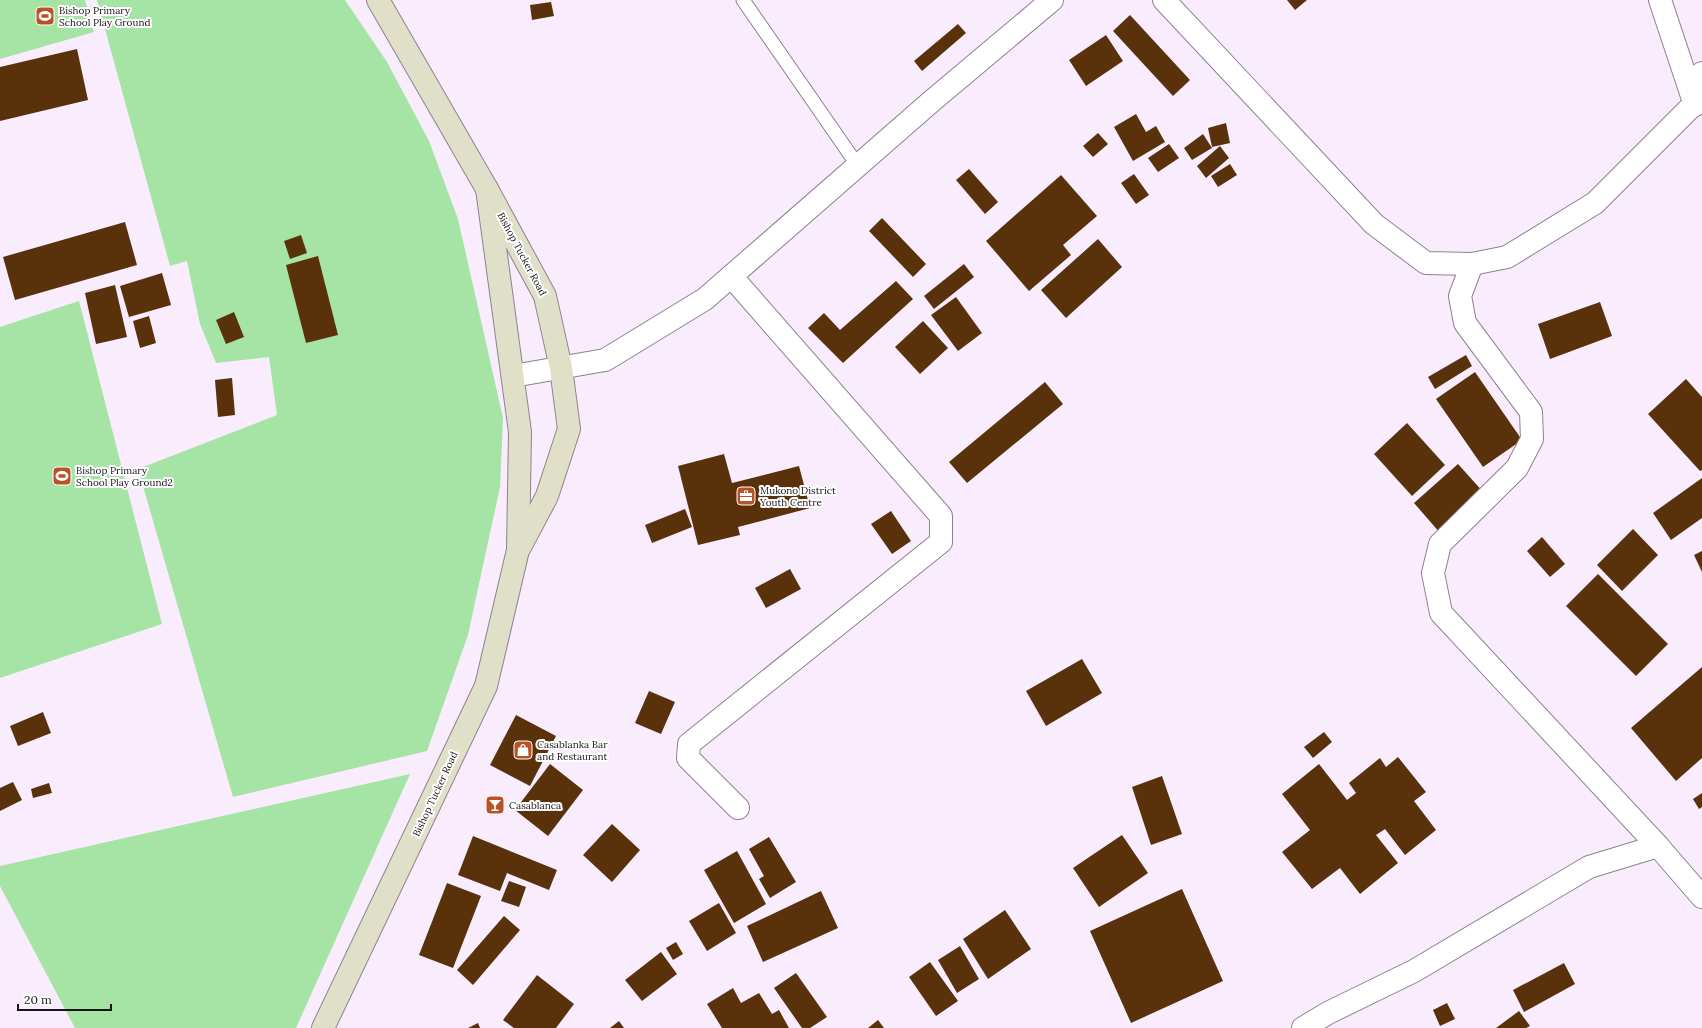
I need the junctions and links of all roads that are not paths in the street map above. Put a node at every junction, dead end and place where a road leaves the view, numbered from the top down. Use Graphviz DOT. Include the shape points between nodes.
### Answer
graph roads {
  1 [pos="378,0"];
  2 [pos="743,0"];
  3 [pos="1052,0"];
  4 [pos="1164,0"];
  5 [pos="1660,0"];
  6 [pos="1702,73"];
  7 [pos="1698,107"];
  8 [pos="858,166"];
  9 [pos="487,188"];
  10 [pos="1472,264"];
  11 [pos="731,276"];
  12 [pos="561,368"];
  13 [pos="513,376"];
  14 [pos="518,550"];
  15 [pos="738,808"];
  16 [pos="1658,846"];
  17 [pos="1702,896"];
  18 [pos="324,1028"];
  19 [pos="1303,1028"];
  1 -- 9 [label="main road, Bishop Tucker Road"];
  2 -- 8 [label="lane"];
  3 -- 8 [label="street"];
  4 -- 10 [label="street" via="1374,224 1426,263"];
  5 -- 7 [label="street"];
  6 -- 7 [label="street"];
  7 -- 10 [label="street" via="1595,203 1507,257"];
  8 -- 11 [label="street"];
  9 -- 12 [label="main road, Bishop Tucker Road" via="545,296"];
  9 -- 13 [label="main road, Bishop Tucker Road"];
  10 -- 16 [label="street" via="1460,296 1465,323 1531,412 1532,439 1517,468 1440,544 1433,573 1441,613"];
  11 -- 12 [label="street" via="705,299 605,360"];
  11 -- 15 [label="street" via="941,516 941,542 689,744 688,758"];
  12 -- 13 [label="street"];
  12 -- 14 [label="main road, Bishop Tucker Road" via="568,429 547,496"];
  13 -- 14 [label="main road, Bishop Tucker Road" via="520,432"];
  14 -- 18 [label="main road, Bishop Tucker Road" via="486,686"];
  16 -- 17 [label="street"];
  16 -- 19 [label="street" via="1589,867 1414,970"];
}
